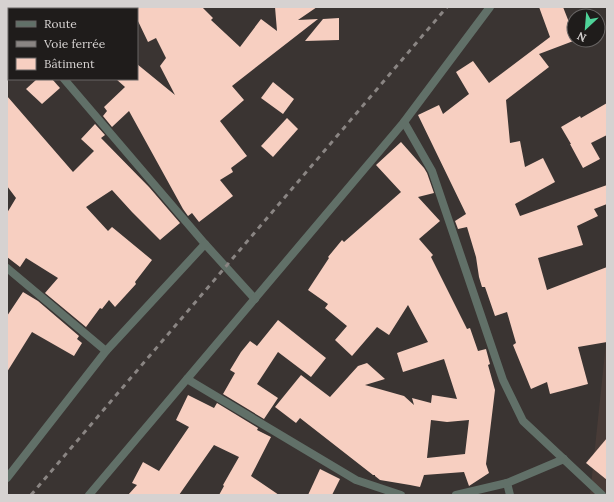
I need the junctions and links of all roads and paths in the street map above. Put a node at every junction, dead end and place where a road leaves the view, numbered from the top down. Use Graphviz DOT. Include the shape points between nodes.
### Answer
graph roads {
  1 [pos="490,7"];
  2 [pos="65,80"];
  3 [pos="404,122"];
  4 [pos="205,244"];
  5 [pos="7,268"];
  6 [pos="255,299"];
  7 [pos="106,351"];
  8 [pos="187,379"];
  9 [pos="564,459"];
  10 [pos="8,476"];
  11 [pos="507,483"];
  12 [pos="89,495"];
  13 [pos="401,495"];
  14 [pos="456,495"];
  15 [pos="510,495"];
  16 [pos="602,495"];
  1 -- 3 [label="street"];
  2 -- 4 [label="street"];
  3 -- 6 [label="street"];
  3 -- 9 [label="street" via="432,171 503,380 523,421"];
  4 -- 6 [label="street"];
  4 -- 7 [label="street"];
  5 -- 7 [label="street"];
  6 -- 8 [label="street"];
  7 -- 10 [label="street"];
  8 -- 12 [label="street"];
  8 -- 13 [label="street" via="356,480"];
  9 -- 11 [label="street"];
  9 -- 16 [label="street"];
  11 -- 14 [label="street"];
  11 -- 15 [label="street"];
}
